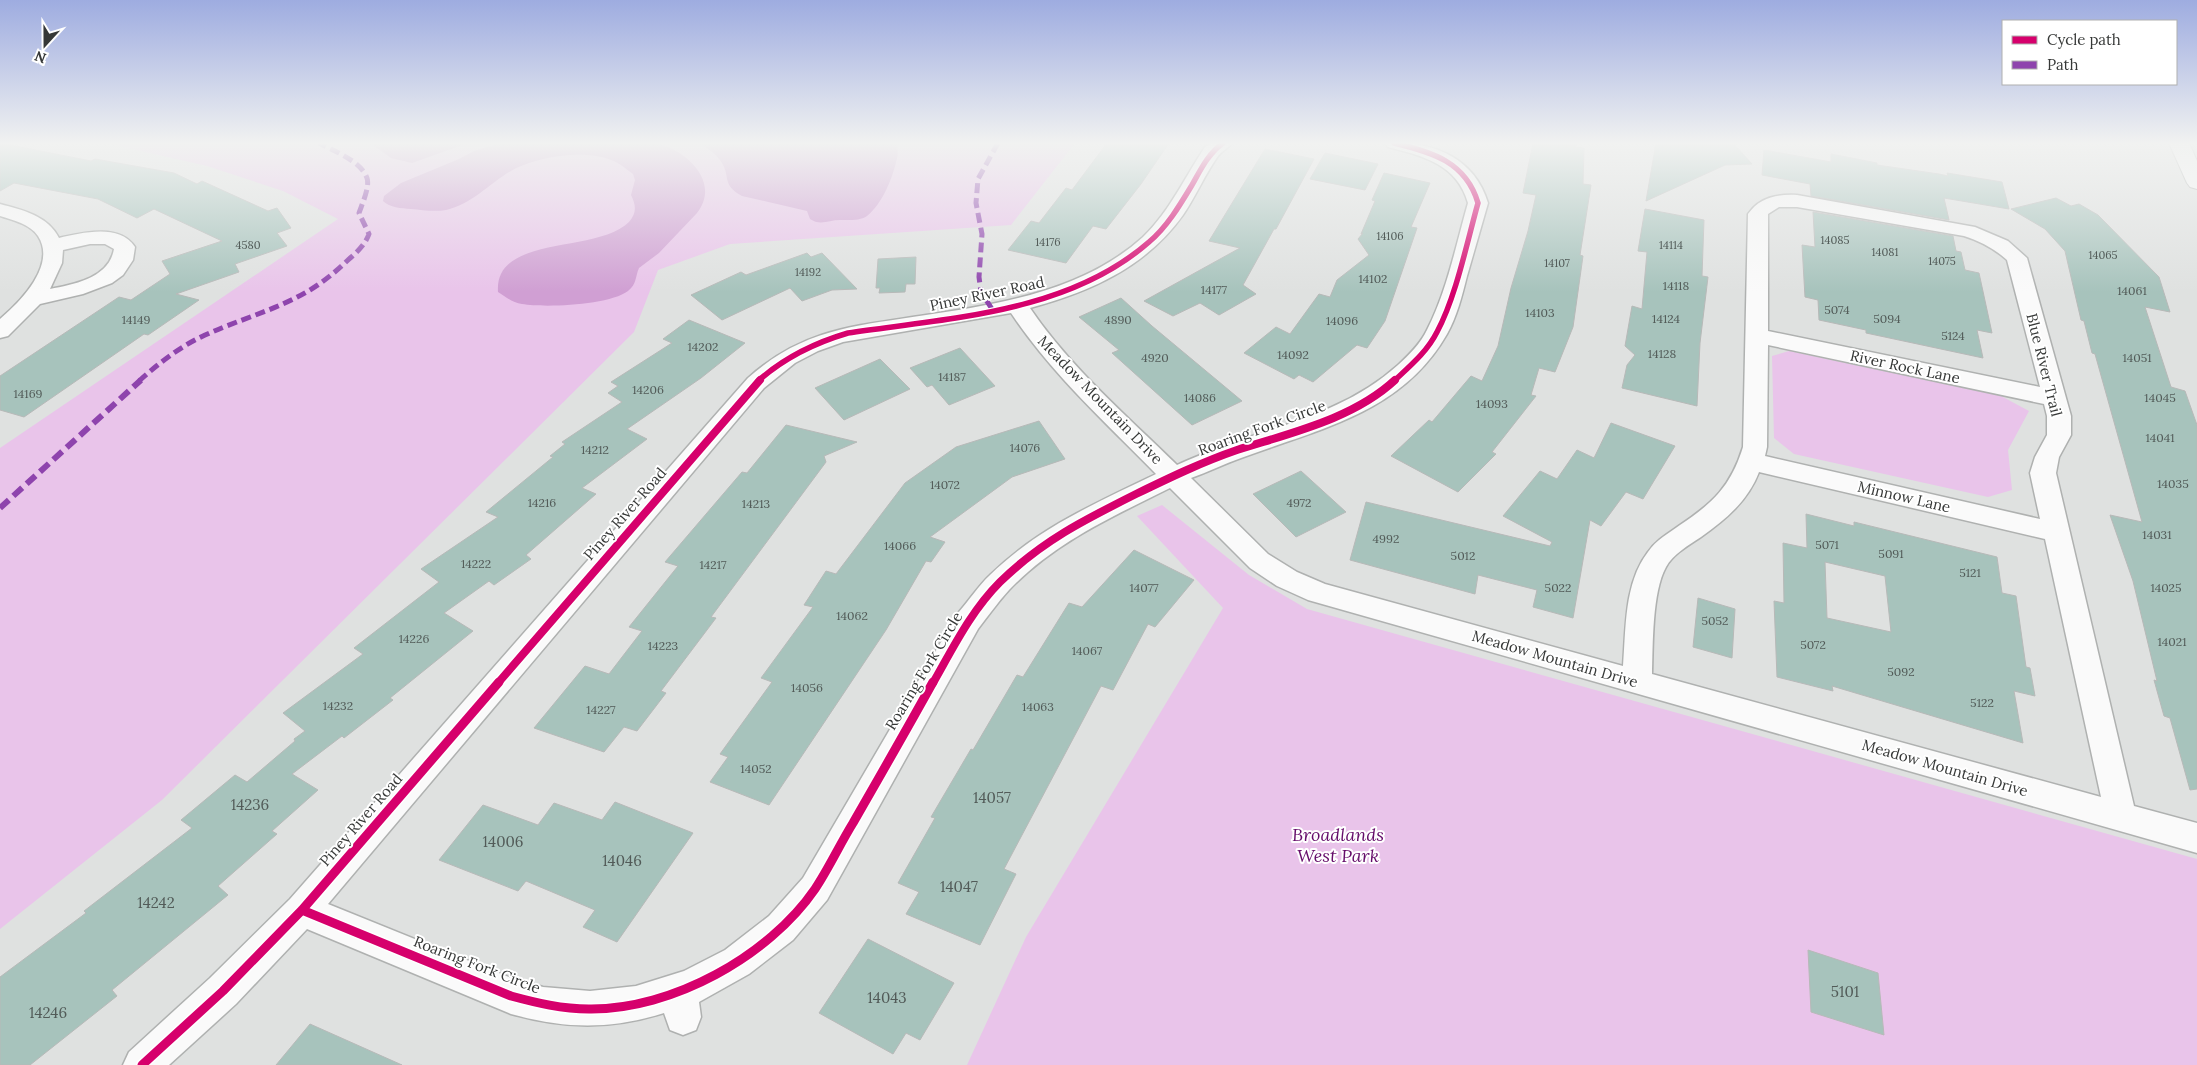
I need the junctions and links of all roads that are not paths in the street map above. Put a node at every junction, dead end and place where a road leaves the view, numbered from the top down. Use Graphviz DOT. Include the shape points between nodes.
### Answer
graph roads {
  1 [pos="1186,193"];
  2 [pos="1476,193"];
  3 [pos="0,210"];
  4 [pos="53,246"];
  5 [pos="35,298"];
  6 [pos="1017,305"];
  7 [pos="0,331"];
  8 [pos="1757,336"];
  9 [pos="2054,398"];
  10 [pos="1752,462"];
  11 [pos="1173,476"];
  12 [pos="2055,532"];
  13 [pos="1637,682"];
  14 [pos="2121,817"];
  15 [pos="2197,838"];
  16 [pos="302,910"];
  17 [pos="142,1065"];
  1 -- 6 [label="street, Piney River Road" via="1166,224 1126,260 1095,278"];
  2 -- 11 [label="street, Roaring Fork Circle" via="1478,203 1448,307 1437,333 1418,359 1392,383 1359,405 1314,426 1232,452"];
  3 -- 4 [label="street" via="34,222 46,233"];
  4 -- 5 [label="street" via="54,261 48,279"];
  4 -- 5 [label="street" via="106,237 125,247 126,256 118,267 91,285"];
  5 -- 7 [label="street"];
  6 -- 11 [label="street, Meadow Mountain Drive" via="1064,367"];
  6 -- 16 [label="street, Piney River Road" via="848,333 797,352 774,367 756,383"];
  8 -- 9 [label="street, River Rock Lane"];
  8 -- 9 [label="street, Blue River Trail" via="1758,214 1753,203 1797,200 1989,233 2018,258"];
  8 -- 10 [label="street, Blue River Trail"];
  9 -- 12 [label="street, Blue River Trail" via="2059,416 2059,435 2047,457 2043,473"];
  10 -- 12 [label="street, Minnow Lane"];
  10 -- 13 [label="street, Blue River Trail" via="1740,488 1719,512 1666,548 1652,565 1645,588"];
  11 -- 13 [label="street, Meadow Mountain Drive" via="1259,560 1287,580 1318,593"];
  11 -- 16 [label="street, Roaring Fork Circle" via="1075,524 1035,550 999,582 953,644 815,889 781,928 681,1004 636,1004 590,1010 543,1005 511,996"];
  12 -- 14 [label="street, Blue River Trail"];
  13 -- 14 [label="street, Meadow Mountain Drive"];
  14 -- 15 [label="street, Meadow Mountain Drive"];
  16 -- 17 [label="street, Piney River Road" via="223,991"];
}
